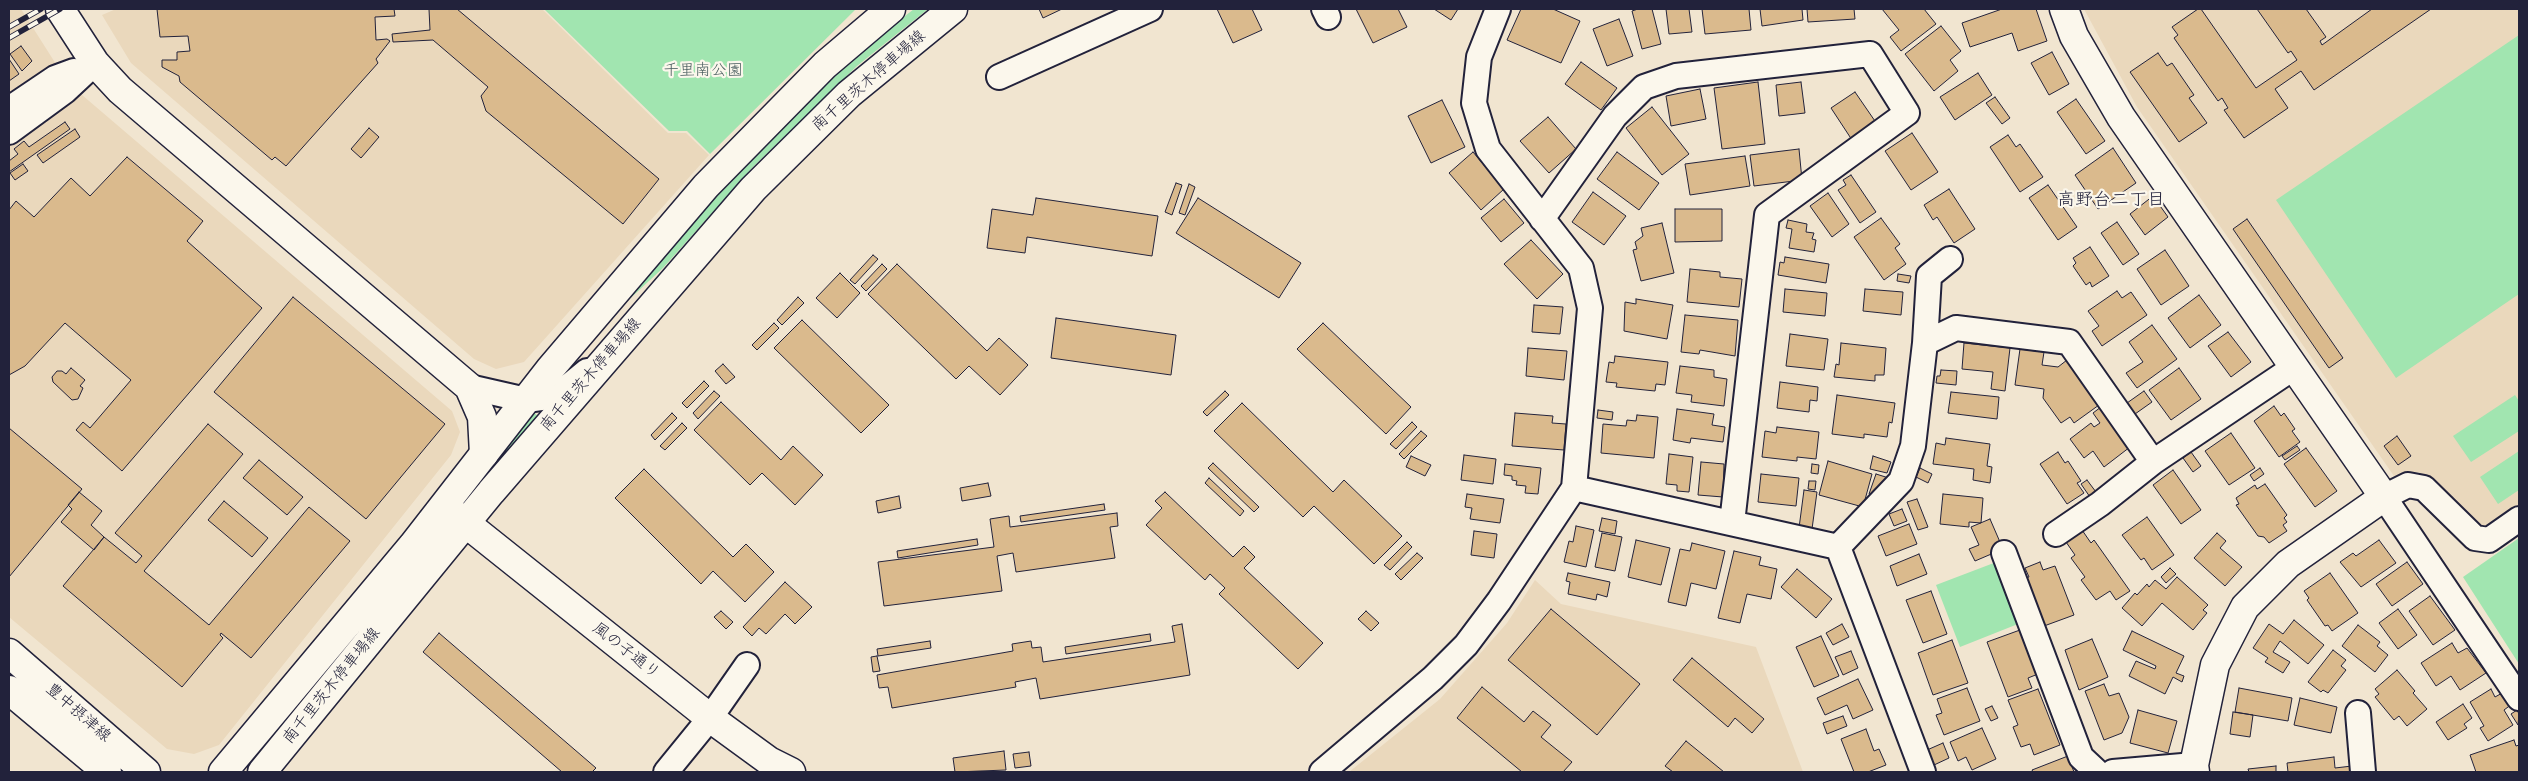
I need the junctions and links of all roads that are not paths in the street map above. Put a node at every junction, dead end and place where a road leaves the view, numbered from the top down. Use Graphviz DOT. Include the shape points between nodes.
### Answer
graph roads {
  1 [pos="60,9"];
  2 [pos="891,9"];
  3 [pos="953,9"];
  4 [pos="1150,9"];
  5 [pos="1498,9"];
  6 [pos="2064,9"];
  7 [pos="95,63"];
  8 [pos="999,77"];
  9 [pos="9,109"];
  10 [pos="9,132"];
  11 [pos="1542,219"];
  12 [pos="1950,258"];
  13 [pos="1925,343"];
  14 [pos="609,353"];
  15 [pos="2293,368"];
  16 [pos="550,369"];
  17 [pos="468,387"];
  18 [pos="526,400"];
  19 [pos="484,454"];
  20 [pos="2154,462"];
  21 [pos="1574,488"];
  22 [pos="2384,497"];
  23 [pos="444,505"];
  24 [pos="2519,519"];
  25 [pos="465,523"];
  26 [pos="1732,523"];
  27 [pos="2056,534"];
  28 [pos="1838,547"];
  29 [pos="2004,553"];
  30 [pos="9,654"];
  31 [pos="747,665"];
  32 [pos="9,690"];
  33 [pos="2519,698"];
  34 [pos="2358,713"];
  35 [pos="710,718"];
  36 [pos="2194,769"];
  37 [pos="107,772"];
  38 [pos="146,772"];
  39 [pos="223,772"];
  40 [pos="262,772"];
  41 [pos="666,772"];
  42 [pos="791,772"];
  43 [pos="1322,772"];
  44 [pos="1923,772"];
  45 [pos="2097,772"];
  46 [pos="2113,772"];
  47 [pos="2363,772"];
  1 -- 7 [label="main road"];
  2 -- 16 [label="main road, 南千里茨木停車場線" via="825,65 706,186"];
  3 -- 14 [label="main road, 南千里茨木停車場線" via="849,94 752,189"];
  4 -- 8 [label="street"];
  5 -- 11 [label="street" via="1479,57 1474,103 1488,149"];
  6 -- 15 [label="main road" via="2074,36 2121,117"];
  7 -- 9 [label="street" via="55,78"];
  7 -- 10 [label="street" via="65,91"];
  7 -- 17 [label="main road" via="120,90"];
  11 -- 21 [label="street" via="1581,268 1590,308"];
  11 -- 26 [label="street" via="1615,116 1644,88 1676,76 1870,54 1876,63 1906,113 1767,215"];
  12 -- 13 [label="street" via="1929,276"];
  13 -- 20 [label="street" via="1956,328 2069,342"];
  13 -- 28 [label="street" via="1913,446 1901,481"];
  14 -- 18 [label="street" via="570,385 549,397"];
  14 -- 25 [label="main road, 南千里茨木停車場線"];
  15 -- 20 [label="street"];
  15 -- 22 [label="main road"];
  16 -- 17 [label="street" via="513,387"];
  16 -- 18 [label="main road, 南千里茨木停車場線"];
  17 -- 18 [label="street"];
  17 -- 19 [label="main road" via="482,417"];
  18 -- 19 [label="main road, 南千里茨木停車場線"];
  19 -- 23 [label="main road, 南千里茨木停車場線"];
  20 -- 27 [label="street"];
  21 -- 26 [label="street"];
  21 -- 43 [label="street" via="1466,645 1433,678"];
  22 -- 24 [label="street" via="2408,485 2424,488 2476,538 2490,540"];
  22 -- 33 [label="street"];
  22 -- 36 [label="main road" via="2288,564 2246,607 2215,665"];
  23 -- 25 [label="main road, 風の子通り"];
  23 -- 39 [label="main road, 南千里茨木停車場線"];
  25 -- 35 [label="main road, 風の子通り"];
  25 -- 40 [label="main road, 南千里茨木停車場線"];
  26 -- 28 [label="street"];
  28 -- 44 [label="street"];
  29 -- 45 [label="street" via="2081,757"];
  30 -- 38 [label="main road, 豊中摂津線"];
  31 -- 35 [label="street"];
  32 -- 37 [label="main road, 豊中摂津線"];
  34 -- 47 [label="street"];
  35 -- 41 [label="street"];
  35 -- 42 [label="main road, 風の子通り"];
  36 -- 46 [label="street"];
}
